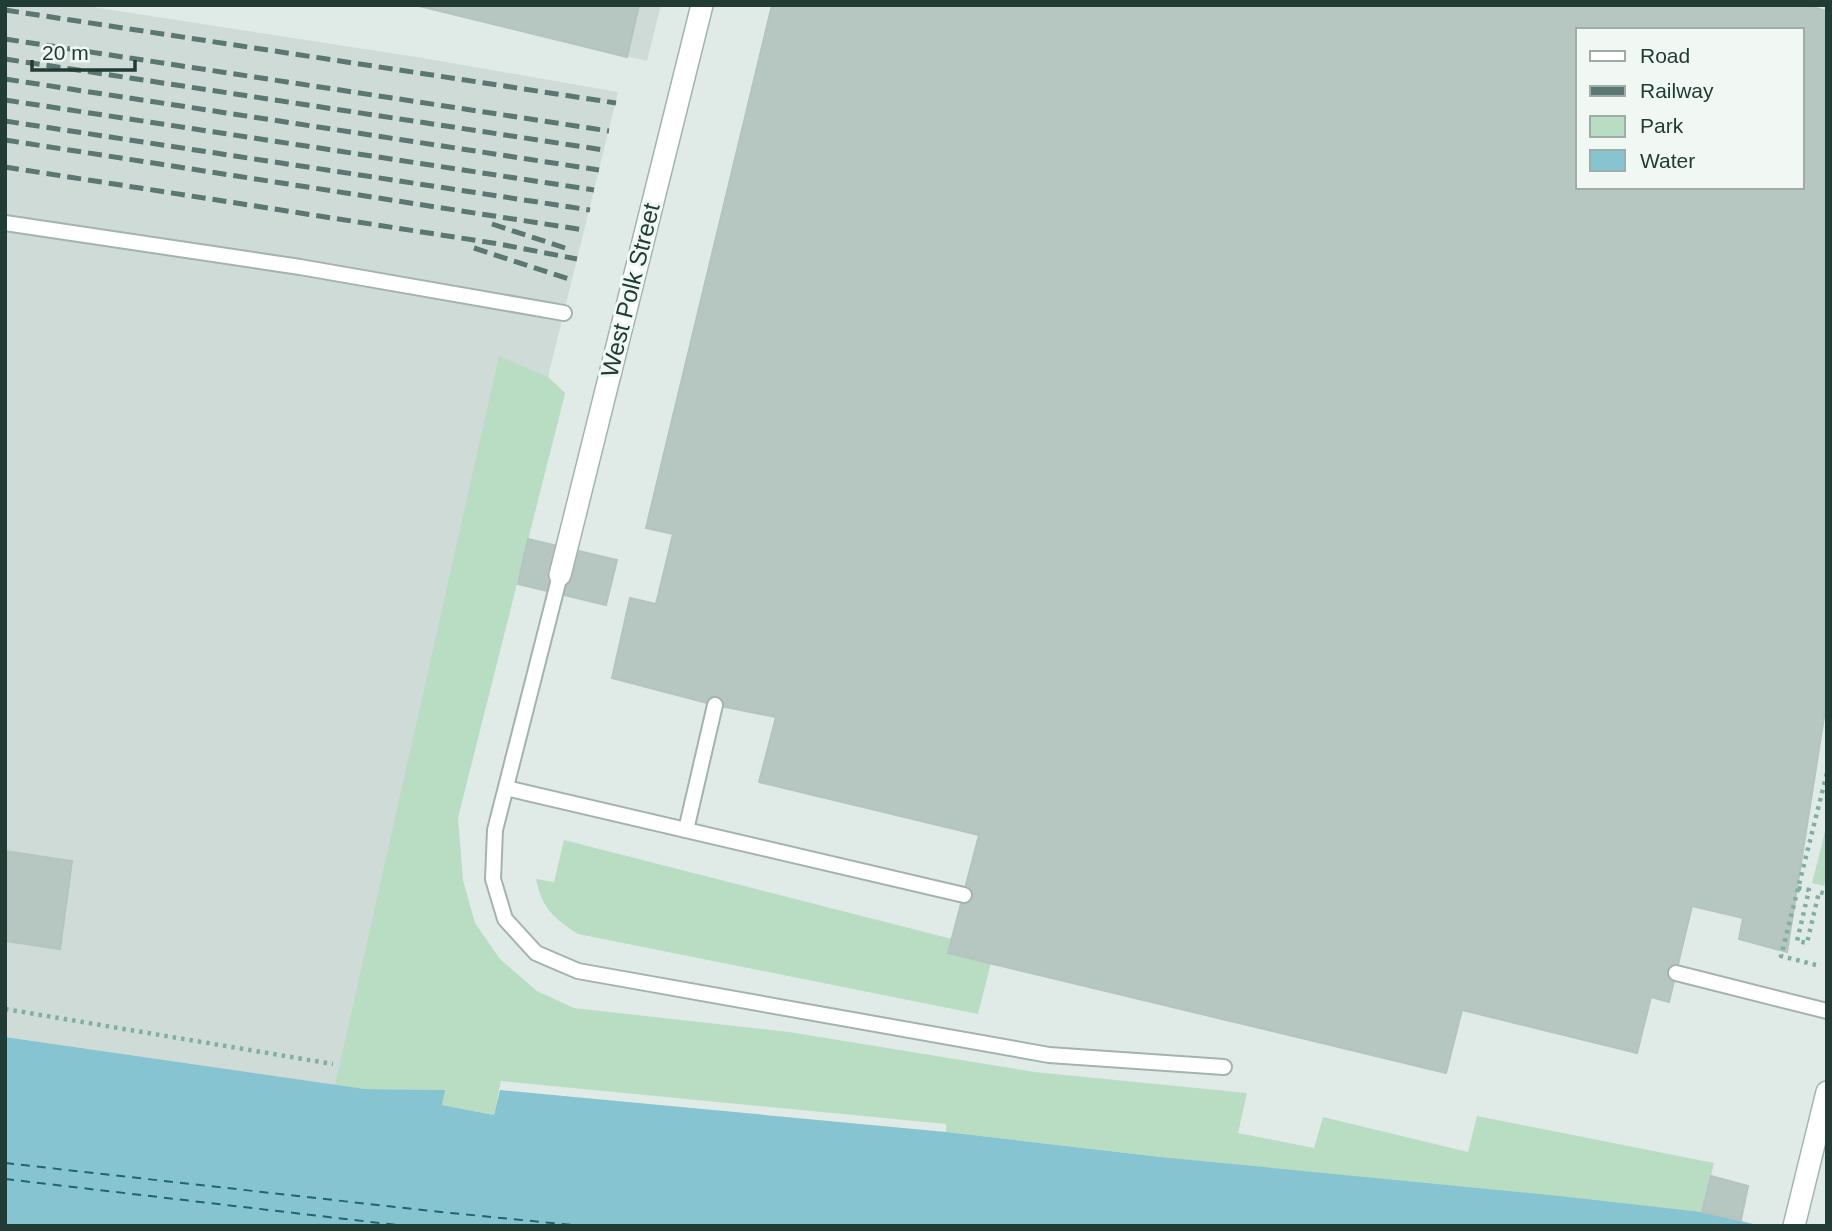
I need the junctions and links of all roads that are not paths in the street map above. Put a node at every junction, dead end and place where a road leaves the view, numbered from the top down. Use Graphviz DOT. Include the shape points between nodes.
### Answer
graph roads {
  1 [pos="702,5"];
  2 [pos="5,223"];
  3 [pos="564,313"];
  4 [pos="560,575"];
  5 [pos="715,705"];
  6 [pos="506,788"];
  7 [pos="686,830"];
  8 [pos="964,895"];
  9 [pos="1676,973"];
  10 [pos="1827,1011"];
  11 [pos="1224,1067"];
  12 [pos="1827,1092"];
  13 [pos="1795,1222"];
  1 -- 4 [label="street, West Polk Street"];
  2 -- 3 [label="lane"];
  4 -- 6 [label="lane"];
  5 -- 7 [label="lane"];
  6 -- 7 [label="lane"];
  6 -- 11 [label="lane" via="495,830 493,879 505,919 536,953 578,971 1048,1055"];
  7 -- 8 [label="lane"];
  9 -- 10 [label="lane"];
  12 -- 13 [label="street"];
}
